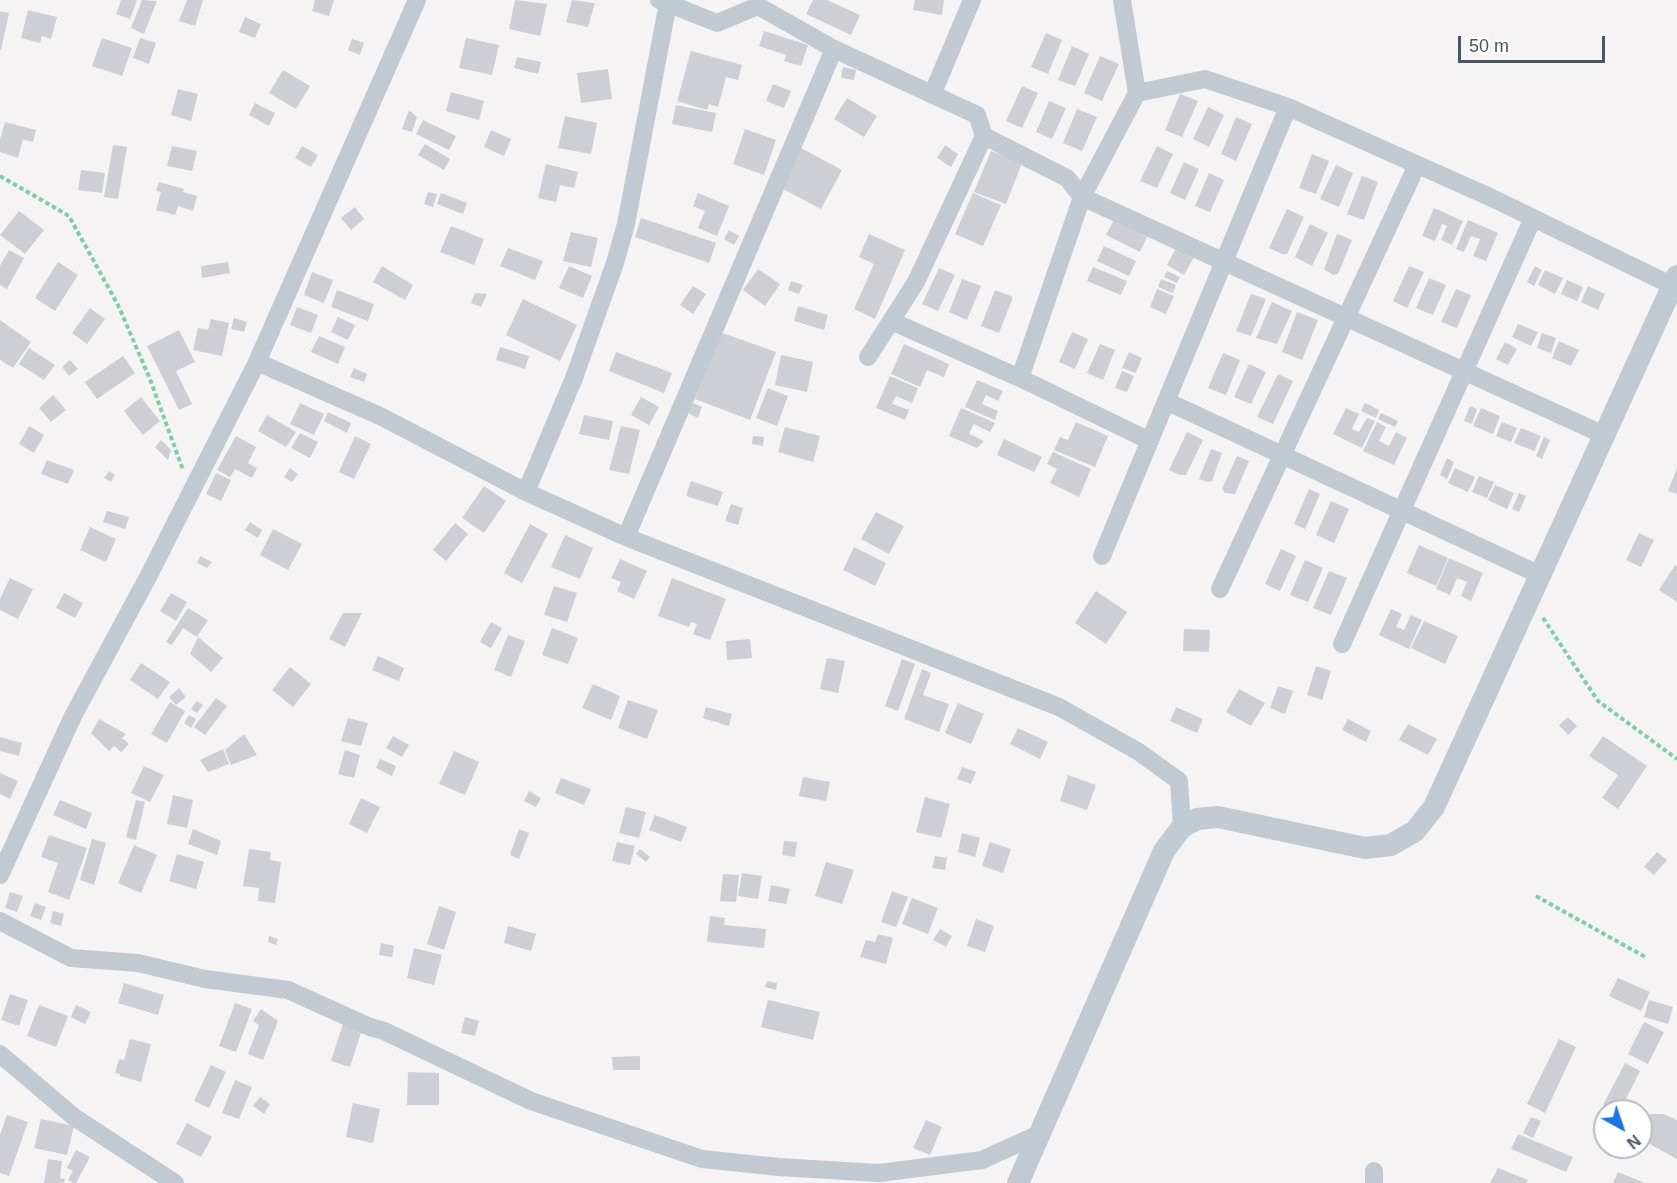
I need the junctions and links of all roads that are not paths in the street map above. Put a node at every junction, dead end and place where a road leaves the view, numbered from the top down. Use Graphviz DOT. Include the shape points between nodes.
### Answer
graph roads {
  1 [pos="417,0"];
  2 [pos="972,0"];
  3 [pos="1122,0"];
  4 [pos="663,2"];
  5 [pos="834,49"];
  6 [pos="1137,93"];
  7 [pos="932,95"];
  8 [pos="1288,107"];
  9 [pos="984,136"];
  10 [pos="1417,165"];
  11 [pos="1082,197"];
  12 [pos="1533,218"];
  13 [pos="1224,261"];
  14 [pos="1675,283"];
  15 [pos="1346,317"];
  16 [pos="891,321"];
  17 [pos="868,357"];
  18 [pos="257,363"];
  19 [pos="1464,371"];
  20 [pos="1020,378"];
  21 [pos="1166,401"];
  22 [pos="1604,435"];
  23 [pos="1150,441"];
  24 [pos="1282,455"];
  25 [pos="526,492"];
  26 [pos="1402,511"];
  27 [pos="626,537"];
  28 [pos="1102,556"];
  29 [pos="1540,575"];
  30 [pos="1220,589"];
  31 [pos="1342,644"];
  32 [pos="1182,827"];
  33 [pos="0,875"];
  34 [pos="0,921"];
  35 [pos="0,1054"];
  36 [pos="1039,1134"];
  37 [pos="176,1183"];
  38 [pos="1018,1183"];
  1 -- 18 [label="street"];
  2 -- 7 [label="street"];
  3 -- 6 [label="street"];
  4 -- 5 [label="street" via="717,23 758,6"];
  4 -- 25 [label="street" via="626,224 574,378"];
  5 -- 7 [label="street"];
  5 -- 27 [label="street"];
  6 -- 8 [label="street" via="1204,78"];
  6 -- 11 [label="street"];
  7 -- 9 [label="street" via="977,115"];
  8 -- 10 [label="street"];
  8 -- 13 [label="street"];
  9 -- 11 [label="street" via="1067,178"];
  9 -- 16 [label="street" via="916,282"];
  10 -- 12 [label="street"];
  10 -- 15 [label="street"];
  11 -- 13 [label="street"];
  11 -- 20 [label="street"];
  12 -- 14 [label="street"];
  12 -- 19 [label="street"];
  13 -- 15 [label="street"];
  13 -- 21 [label="street"];
  14 -- 22 [label="street"];
  15 -- 19 [label="street"];
  15 -- 24 [label="street"];
  16 -- 17 [label="street"];
  16 -- 20 [label="street"];
  18 -- 25 [label="street" via="380,416"];
  18 -- 33 [label="street" via="73,716"];
  19 -- 22 [label="street"];
  19 -- 26 [label="street"];
  20 -- 23 [label="street"];
  21 -- 23 [label="street"];
  21 -- 24 [label="street"];
  22 -- 29 [label="street"];
  23 -- 28 [label="street"];
  24 -- 26 [label="street"];
  24 -- 30 [label="street"];
  25 -- 27 [label="street"];
  26 -- 29 [label="street"];
  26 -- 31 [label="street"];
  27 -- 32 [label="street" via="1059,707 1138,752 1179,781"];
  29 -- 32 [label="street" via="1434,807 1415,831 1391,846 1365,849 1218,817 1197,819"];
  32 -- 36 [label="street" via="1164,851"];
  34 -- 36 [label="street" via="71,958 138,963 205,979 288,990 531,1101 702,1159 879,1173 982,1160"];
  35 -- 37 [label="street" via="74,1117"];
  36 -- 38 [label="street"];
}
